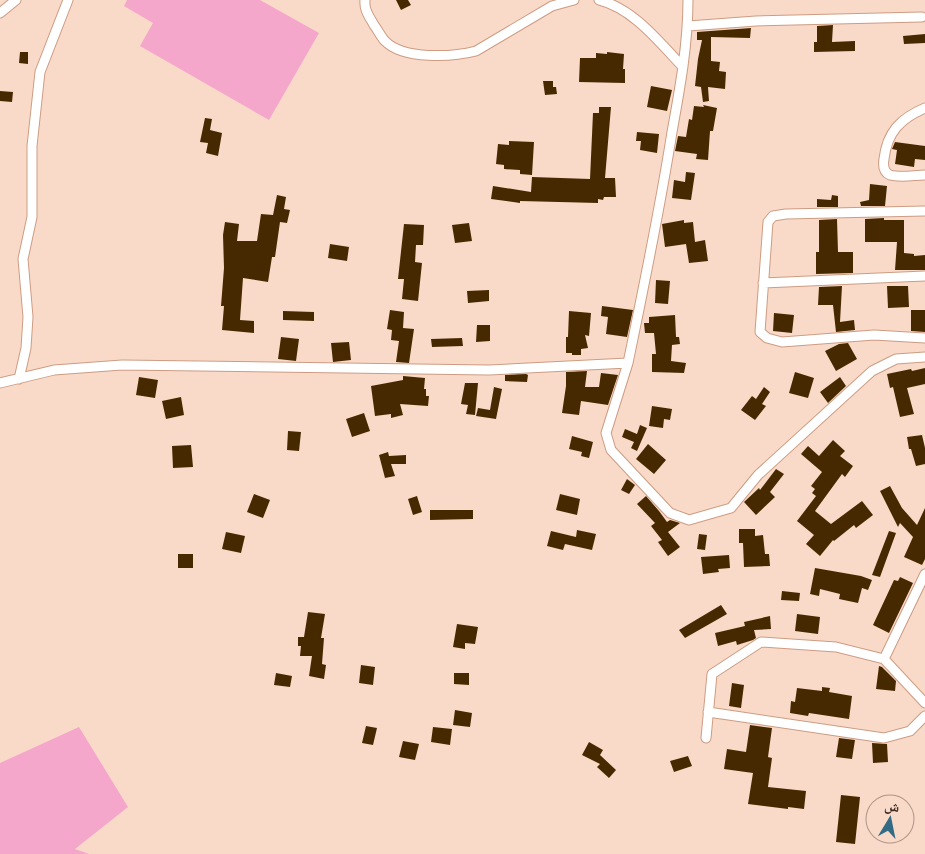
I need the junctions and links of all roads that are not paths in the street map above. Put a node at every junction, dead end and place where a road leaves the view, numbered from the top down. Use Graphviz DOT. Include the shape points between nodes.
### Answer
graph roads {
  1 [pos="16,0"];
  2 [pos="68,0"];
  3 [pos="365,0"];
  4 [pos="574,0"];
  5 [pos="598,0"];
  6 [pos="688,0"];
  7 [pos="0,13"];
  8 [pos="922,17"];
  9 [pos="688,26"];
  10 [pos="683,67"];
  11 [pos="925,108"];
  12 [pos="925,175"];
  13 [pos="925,211"];
  14 [pos="925,276"];
  15 [pos="764,282"];
  16 [pos="925,338"];
  17 [pos="925,357"];
  18 [pos="628,363"];
  19 [pos="19,379"];
  20 [pos="0,383"];
  21 [pos="925,574"];
  22 [pos="884,659"];
  23 [pos="925,703"];
  24 [pos="708,712"];
  25 [pos="925,716"];
  26 [pos="706,738"];
  1 -- 7 [label="street"];
  2 -- 19 [label="street" via="40,72 32,146 32,217 23,259 28,317 26,348"];
  3 -- 4 [label="street" via="365,9 385,41 396,49 414,54 464,54 476,51 552,6"];
  5 -- 10 [label="street" via="626,12"];
  6 -- 9 [label="street"];
  8 -- 9 [label="street"];
  9 -- 10 [label="street"];
  10 -- 18 [label="street" via="665,178"];
  11 -- 12 [label="street" via="913,113 888,137 883,164 888,174"];
  13 -- 15 [label="street" via="772,216 768,222"];
  14 -- 15 [label="street"];
  15 -- 16 [label="street" via="760,332 767,338 782,342 874,335"];
  17 -- 18 [label="street" via="896,360 872,371 758,474 731,508 689,520 670,513 611,450 606,434"];
  18 -- 19 [label="street" via="489,370 122,365 54,370"];
  19 -- 20 [label="street"];
  21 -- 22 [label="street"];
  22 -- 23 [label="street"];
  22 -- 24 [label="street" via="836,647 761,642 712,674"];
  24 -- 25 [label="street" via="884,738 910,731"];
  24 -- 26 [label="street"];
}
